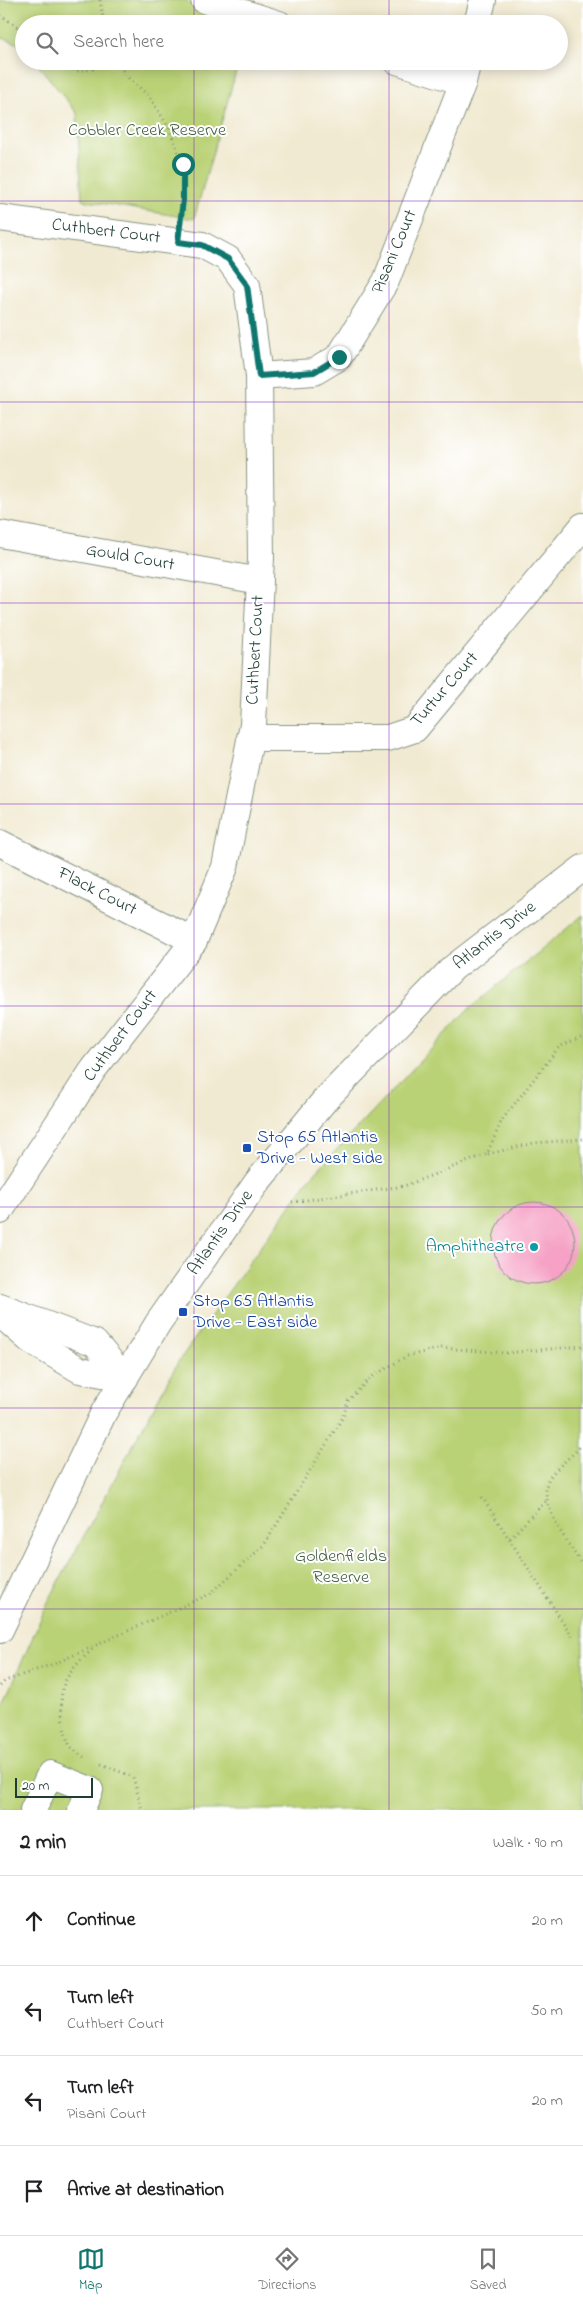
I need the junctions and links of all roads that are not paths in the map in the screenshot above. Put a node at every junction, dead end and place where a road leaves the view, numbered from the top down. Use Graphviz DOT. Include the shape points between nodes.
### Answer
graph roads {
  1 [pos="204,0"];
  2 [pos="483,0"];
  3 [pos="251,15"];
  4 [pos="479,15"];
  5 [pos="453,70"];
  6 [pos="465,72"];
  7 [pos="0,218"];
  8 [pos="259,376"];
  9 [pos="583,526"];
  10 [pos="0,534"];
  11 [pos="260,581"];
  12 [pos="250,738"];
  13 [pos="0,843"];
  14 [pos="583,868"];
  15 [pos="194,941"];
  16 [pos="0,1211"];
  17 [pos="0,1307"];
  18 [pos="0,1314"];
  19 [pos="125,1378"];
  20 [pos="0,1630"];
  21 [pos="33,1810"];
  22 [pos="81,1810"];
  1 -- 3 [label="street"];
  2 -- 4 [label="street"];
  5 -- 6 [label="street"];
  6 -- 8 [label="street, Pisani Court" via="386,281 339,357 314,372"];
  7 -- 8 [label="street, Cuthbert Court" via="202,245 228,259 247,285"];
  8 -- 11 [label="street, Cuthbert Court"];
  9 -- 12 [label="street, Turtur Court" via="415,729 388,738"];
  10 -- 11 [label="street, Gould Court"];
  11 -- 12 [label="street, Cuthbert Court"];
  12 -- 15 [label="street, Cuthbert Court" via="224,867"];
  13 -- 15 [label="street, Flack Court"];
  14 -- 19 [label="street, Atlantis Drive" via="453,968 325,1100 258,1181 216,1239 158,1323"];
  15 -- 16 [label="street, Cuthbert Court" via="93,1070"];
  17 -- 19 [label="street" via="95,1343"];
  18 -- 19 [label="street" via="31,1341 80,1370"];
  19 -- 20 [label="street, Atlantis Drive" via="104,1412"];
  21 -- 22 [label="street" via="50,1774 90,1790"];
}
